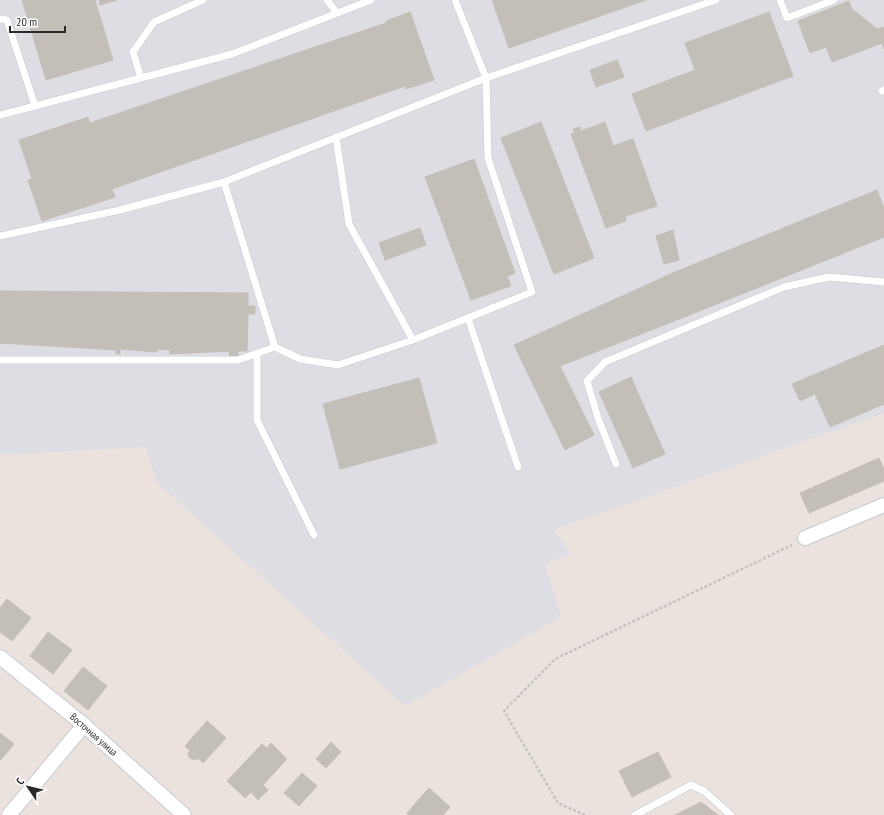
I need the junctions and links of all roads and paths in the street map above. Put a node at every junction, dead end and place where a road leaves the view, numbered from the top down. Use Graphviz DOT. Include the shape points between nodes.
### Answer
graph roads {
  1 [pos="203,0"];
  2 [pos="327,0"];
  3 [pos="371,0"];
  4 [pos="455,0"];
  5 [pos="716,0"];
  6 [pos="780,0"];
  7 [pos="834,0"];
  8 [pos="337,13"];
  9 [pos="0,19"];
  10 [pos="141,78"];
  11 [pos="486,78"];
  12 [pos="35,106"];
  13 [pos="0,115"];
  14 [pos="336,137"];
  15 [pos="224,182"];
  16 [pos="0,234"];
  17 [pos="884,282"];
  18 [pos="468,318"];
  19 [pos="413,340"];
  20 [pos="275,347"];
  21 [pos="257,354"];
  22 [pos="0,360"];
  23 [pos="616,464"];
  24 [pos="518,467"];
  25 [pos="884,505"];
  26 [pos="314,535"];
  27 [pos="805,538"];
  28 [pos="0,657"];
  29 [pos="84,725"];
  30 [pos="9,815"];
  31 [pos="184,815"];
  32 [pos="585,815"];
  33 [pos="635,815"];
  34 [pos="731,815"];
  1 -- 10 [label="lane" via="154,22 133,52"];
  2 -- 8 [label="lane"];
  3 -- 8 [label="lane"];
  4 -- 11 [label="lane"];
  5 -- 11 [label="lane"];
  6 -- 7 [label="lane" via="787,18"];
  8 -- 10 [label="lane" via="232,54"];
  9 -- 12 [label="lane" via="7,20"];
  10 -- 12 [label="lane"];
  11 -- 14 [label="lane"];
  11 -- 18 [label="lane" via="488,158 532,292"];
  12 -- 13 [label="lane"];
  14 -- 15 [label="lane"];
  14 -- 19 [label="lane" via="349,224"];
  15 -- 16 [label="lane" via="120,210"];
  15 -- 20 [label="lane"];
  17 -- 23 [label="lane" via="829,277 784,286 605,362 587,381"];
  18 -- 19 [label="lane"];
  18 -- 24 [label="lane"];
  19 -- 20 [label="lane" via="338,365 300,359"];
  20 -- 21 [label="lane"];
  21 -- 22 [label="lane" via="238,360"];
  21 -- 26 [label="lane" via="257,420"];
  25 -- 27 [label="street"];
  27 -- 32 [label="path" via="554,659 504,711 558,803"];
  28 -- 29 [label="street, Восточная улица"];
  29 -- 30 [label="street"];
  29 -- 31 [label="street, Восточная улица"];
  33 -- 34 [label="lane" via="691,785 704,791"];
}
